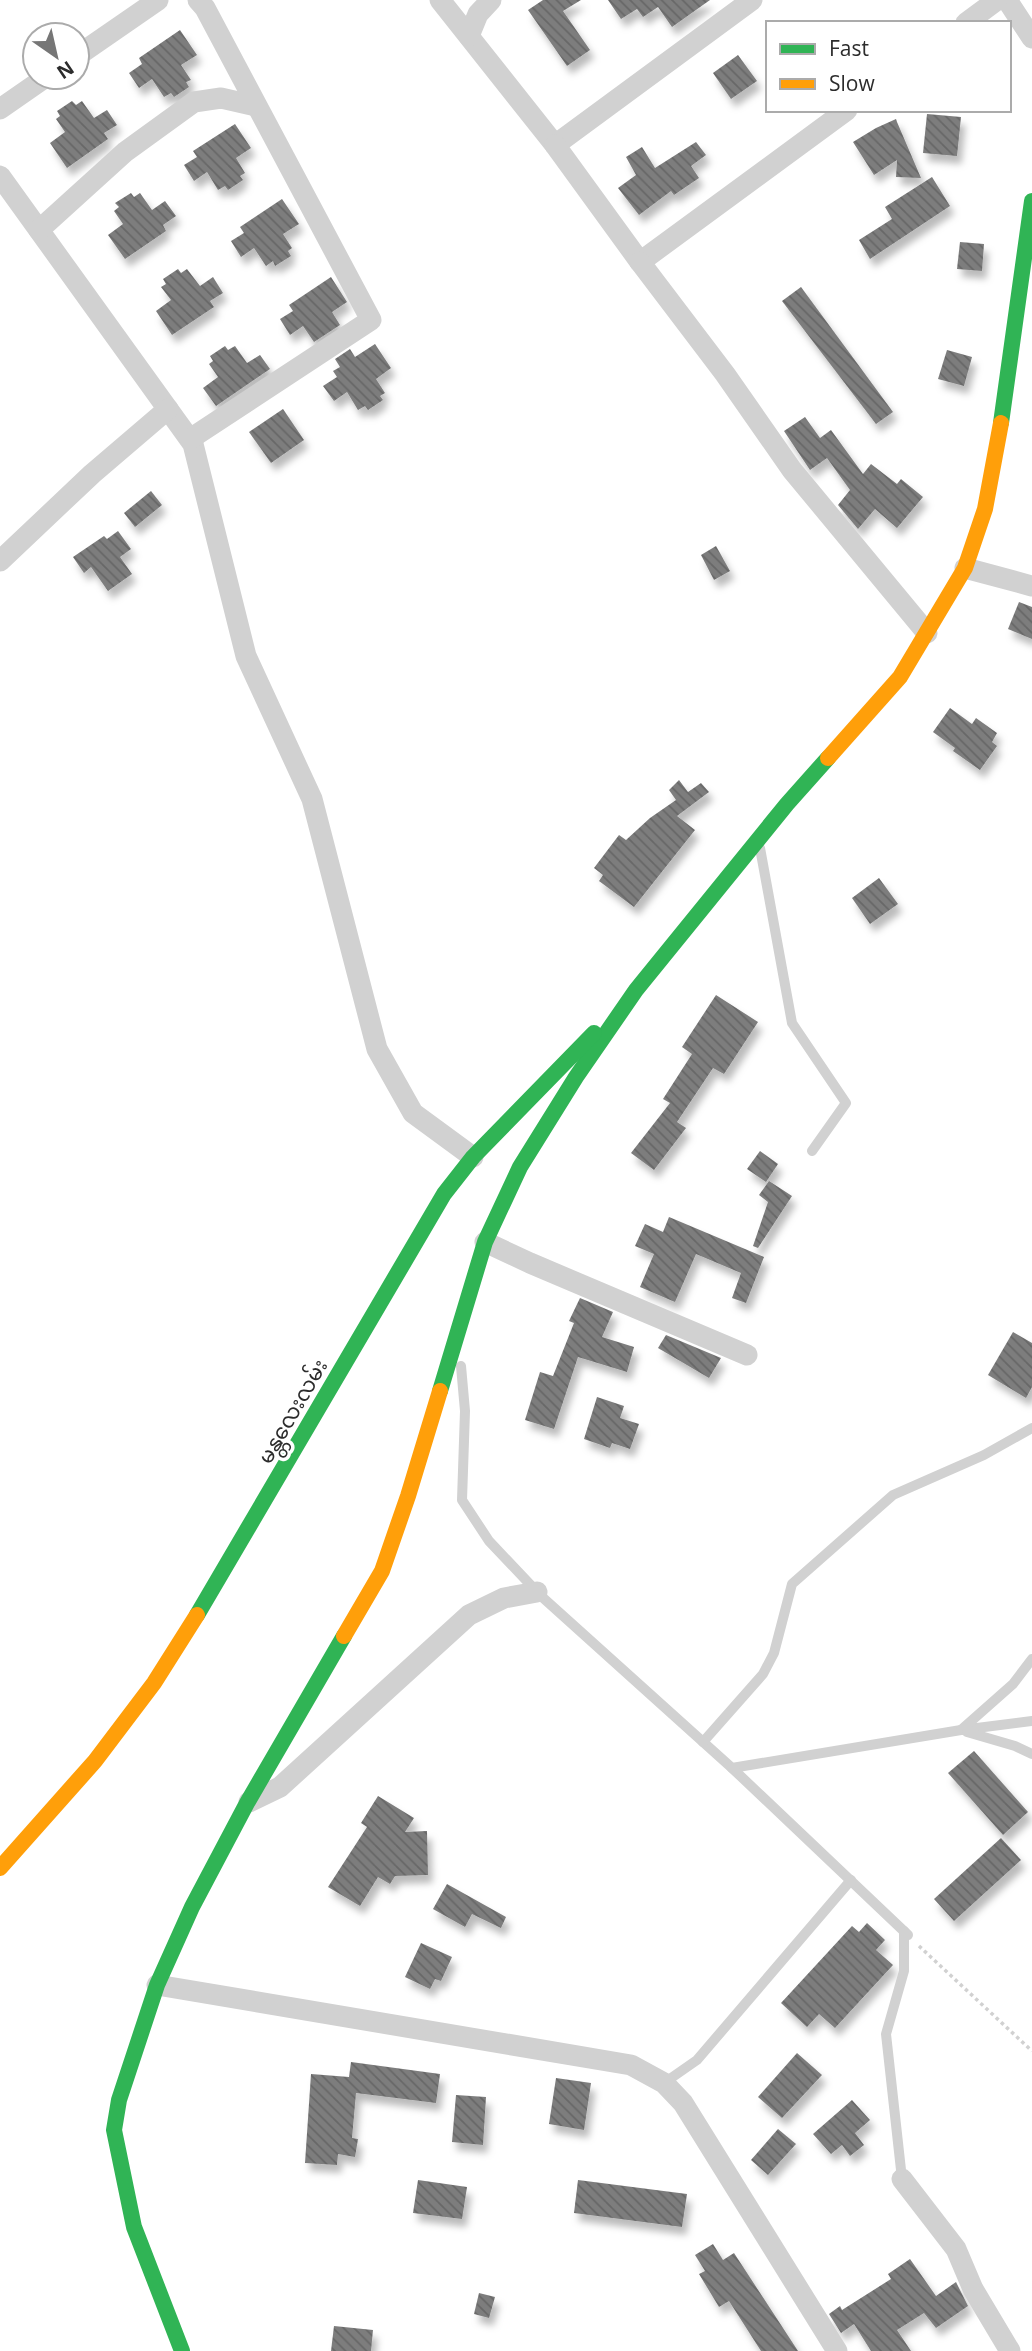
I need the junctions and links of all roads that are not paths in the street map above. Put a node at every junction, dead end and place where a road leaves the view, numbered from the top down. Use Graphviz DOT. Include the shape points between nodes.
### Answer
graph roads {
  1 [pos="158,0"];
  2 [pos="198,0"];
  3 [pos="440,0"];
  4 [pos="491,0"];
  5 [pos="752,0"];
  6 [pos="997,0"];
  7 [pos="1007,0"];
  8 [pos="969,21"];
  9 [pos="469,36"];
  10 [pos="1032,38"];
  11 [pos="91,46"];
  12 [pos="26,91"];
  13 [pos="256,106"];
  14 [pos="0,109"];
  15 [pos="844,112"];
  16 [pos="555,145"];
  17 [pos="0,176"];
  18 [pos="1032,201"];
  19 [pos="39,230"];
  20 [pos="640,262"];
  21 [pos="1024,325"];
  22 [pos="168,409"];
  23 [pos="190,439"];
  24 [pos="0,561"];
  25 [pos="965,568"];
  26 [pos="1032,586"];
  27 [pos="928,633"];
  28 [pos="759,839"];
  29 [pos="636,990"];
  30 [pos="812,1151"];
  31 [pos="473,1157"];
  32 [pos="485,1242"];
  33 [pos="457,1328"];
  34 [pos="747,1355"];
  35 [pos="1032,1428"];
  36 [pos="537,1592"];
  37 [pos="1032,1659"];
  38 [pos="1032,1721"];
  39 [pos="961,1730"];
  40 [pos="703,1742"];
  41 [pos="1032,1754"];
  42 [pos="732,1768"];
  43 [pos="247,1803"];
  44 [pos="0,1868"];
  45 [pos="851,1880"];
  46 [pos="157,1985"];
  47 [pos="664,2083"];
  48 [pos="902,2179"];
  49 [pos="182,2351"];
  50 [pos="837,2351"];
  51 [pos="1010,2351"];
  1 -- 11 [label="street"];
  2 -- 13 [label="street"];
  3 -- 9 [label="street"];
  4 -- 9 [label="street" via="478,14"];
  5 -- 16 [label="street"];
  6 -- 8 [label="street"];
  7 -- 10 [label="street"];
  9 -- 16 [label="street"];
  12 -- 14 [label="street"];
  13 -- 19 [label="street" via="221,98 194,102 125,152"];
  13 -- 23 [label="street" via="372,320"];
  15 -- 20 [label="street"];
  16 -- 20 [label="street"];
  17 -- 19 [label="street"];
  18 -- 21 [label="main road"];
  19 -- 22 [label="street"];
  20 -- 27 [label="street" via="792,470"];
  21 -- 25 [label="main road" via="988,495"];
  22 -- 23 [label="street"];
  22 -- 24 [label="street"];
  23 -- 31 [label="street" via="246,656 312,799 377,1049 413,1114"];
  25 -- 26 [label="street"];
  25 -- 27 [label="main road"];
  27 -- 28 [label="main road" via="900,677"];
  28 -- 29 [label="main road"];
  28 -- 30 [label="lane" via="792,1023 846,1103"];
  29 -- 31 [label="main road, မန္တလေးလမ်း"];
  29 -- 32 [label="main road" via="520,1167"];
  31 -- 44 [label="main road, မန္တလေးလမ်း" via="444,1194 154,1683 94,1761"];
  32 -- 33 [label="main road"];
  32 -- 34 [label="street"];
  33 -- 36 [label="lane" via="465,1411 462,1500 489,1541"];
  33 -- 43 [label="main road" via="382,1571"];
  35 -- 40 [label="lane" via="893,1495 792,1584 774,1653 763,1674"];
  36 -- 40 [label="lane"];
  36 -- 43 [label="street" via="504,1598 469,1615 281,1787"];
  37 -- 39 [label="lane" via="1013,1685"];
  38 -- 39 [label="lane"];
  39 -- 41 [label="lane"];
  39 -- 42 [label="lane"];
  40 -- 42 [label="lane"];
  42 -- 45 [label="lane"];
  43 -- 46 [label="main road"];
  45 -- 47 [label="lane" via="697,2060"];
  45 -- 48 [label="lane" via="907,1934 904,1971 886,2034"];
  46 -- 47 [label="street" via="631,2065"];
  46 -- 49 [label="main road" via="119,2100 114,2130 134,2227"];
  47 -- 50 [label="street" via="683,2103"];
  48 -- 51 [label="street" via="956,2249 973,2289"];
}
